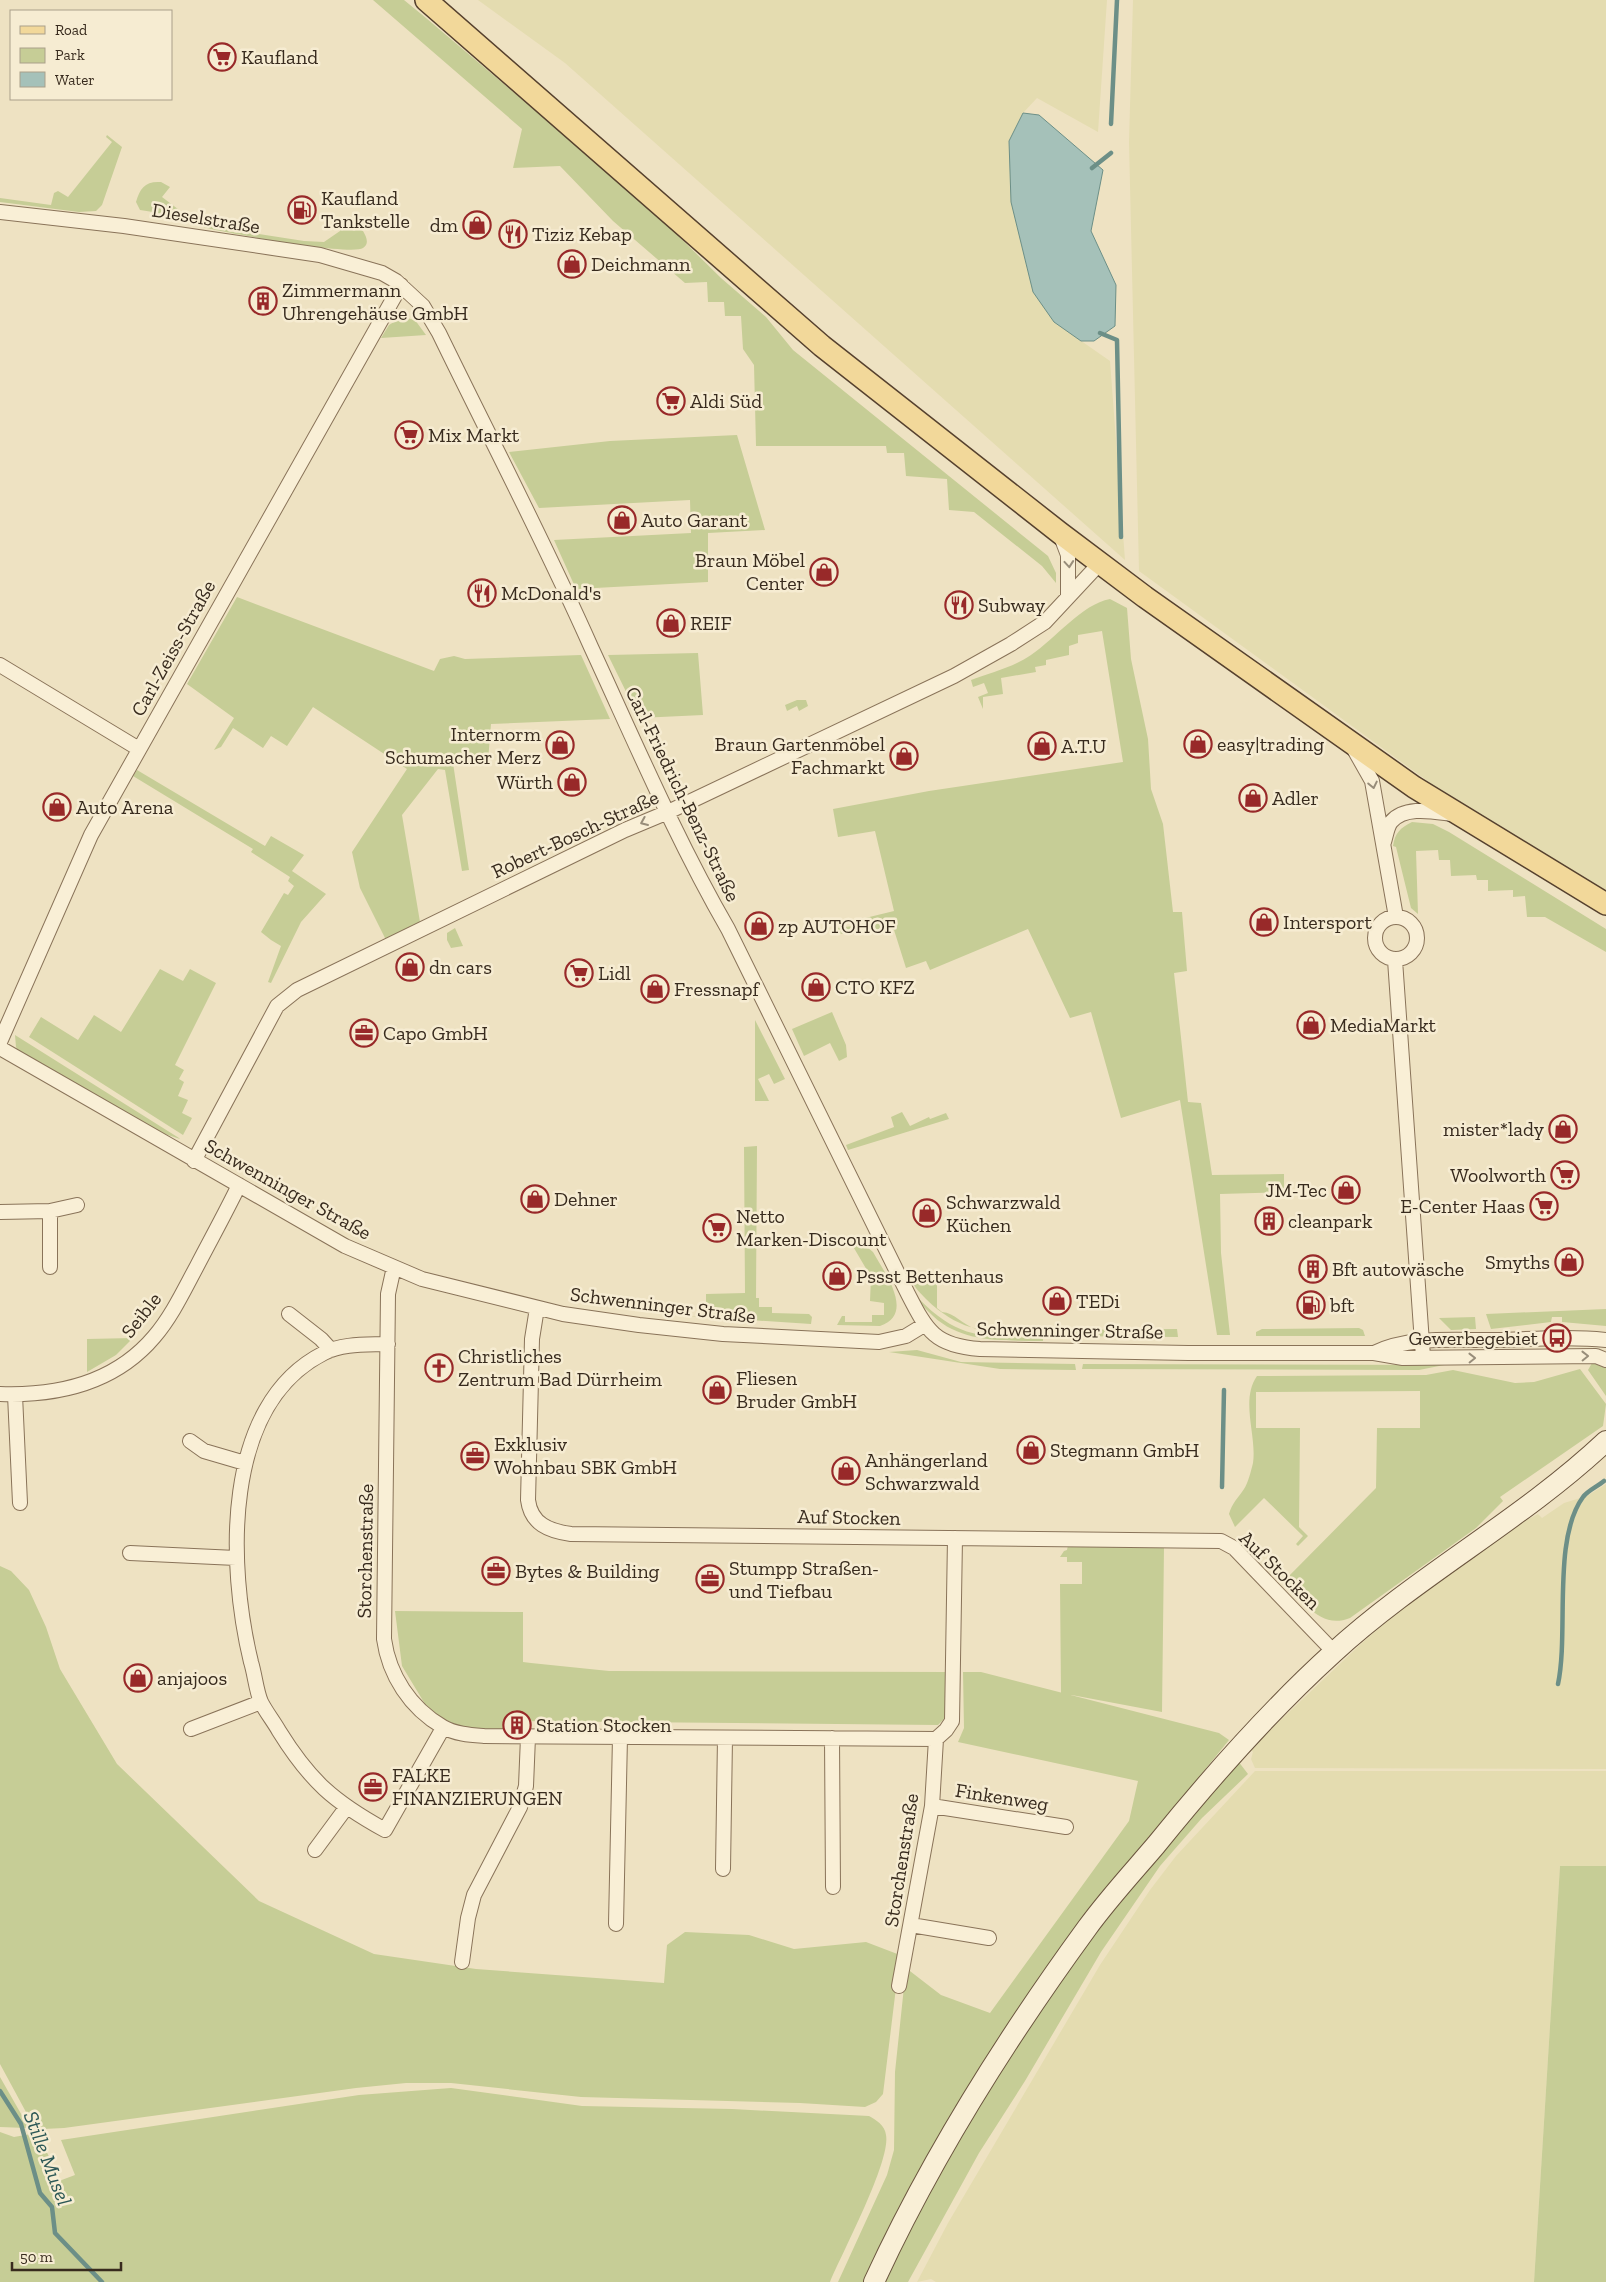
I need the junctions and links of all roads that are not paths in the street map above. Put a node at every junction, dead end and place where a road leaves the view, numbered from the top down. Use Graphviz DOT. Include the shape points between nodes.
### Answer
graph roads {
  1 [pos="426,0"];
  2 [pos="0,212"];
  3 [pos="401,284"];
  4 [pos="1060,533"];
  5 [pos="1100,563"];
  6 [pos="1068,596"];
  7 [pos="0,665"];
  8 [pos="1349,742"];
  9 [pos="139,749"];
  10 [pos="668,812"];
  11 [pos="1455,814"];
  12 [pos="1384,845"];
  13 [pos="1606,904"];
  14 [pos="1396,917"];
  15 [pos="1395,960"];
  16 [pos="0,1042"];
  17 [pos="0,1048"];
  18 [pos="194,1161"];
  19 [pos="240,1185"];
  20 [pos="77,1205"];
  21 [pos="50,1211"];
  22 [pos="0,1212"];
  23 [pos="394,1267"];
  24 [pos="50,1268"];
  25 [pos="537,1308"];
  26 [pos="289,1314"];
  27 [pos="924,1325"];
  28 [pos="1578,1339"];
  29 [pos="1606,1340"];
  30 [pos="1422,1342"];
  31 [pos="388,1344"];
  32 [pos="1606,1347"];
  33 [pos="331,1350"];
  34 [pos="1374,1352"];
  35 [pos="1423,1357"];
  36 [pos="1606,1360"];
  37 [pos="0,1394"];
  38 [pos="15,1395"];
  39 [pos="190,1441"];
  40 [pos="1606,1441"];
  41 [pos="1606,1456"];
  42 [pos="245,1463"];
  43 [pos="1575,1471"];
  44 [pos="20,1503"];
  45 [pos="955,1538"];
  46 [pos="130,1553"];
  47 [pos="236,1558"];
  48 [pos="1334,1652"];
  49 [pos="262,1702"];
  50 [pos="443,1728"];
  51 [pos="191,1729"];
  52 [pos="528,1736"];
  53 [pos="620,1737"];
  54 [pos="725,1738"];
  55 [pos="832,1738"];
  56 [pos="936,1739"];
  57 [pos="932,1806"];
  58 [pos="346,1808"];
  59 [pos="1066,1827"];
  60 [pos="315,1850"];
  61 [pos="722,1869"];
  62 [pos="833,1887"];
  63 [pos="616,1924"];
  64 [pos="912,1925"];
  65 [pos="989,1938"];
  66 [pos="462,1962"];
  67 [pos="899,1986"];
  68 [pos="874,2282"];
  1 -- 4 [label="main road" via="822,346"];
  2 -- 3 [label="street, Dieselstraße" via="114,224 320,255 382,273"];
  3 -- 9 [label="street, Carl-Zeiss-Straße"];
  3 -- 10 [label="street, Carl-Friedrich-Benz-Straße" via="423,306 440,334"];
  4 -- 5 [label="main road"];
  4 -- 6 [label="street, one-way" via="1068,555"];
  5 -- 6 [label="street, Robert-Bosch-Straße"];
  5 -- 8 [label="main road"];
  6 -- 10 [label="street, Robert-Bosch-Straße" via="1045,622 954,676"];
  7 -- 9 [label="street"];
  8 -- 11 [label="main road"];
  8 -- 12 [label="street, one-way" via="1370,774"];
  9 -- 16 [label="street, Carl-Zeiss-Straße" via="91,835"];
  10 -- 18 [label="street, Robert-Bosch-Straße, one-way" via="297,990 277,1006"];
  10 -- 27 [label="street, Carl-Friedrich-Benz-Straße"];
  11 -- 12 [label="street" via="1412,812 1400,816 1391,822"];
  11 -- 13 [label="main road"];
  12 -- 14 [label="street"];
  14 -- 15 [label="street" via="1379,925 1375,937 1375,944 1383,955"];
  14 -- 15 [label="street" via="1408,921 1417,937 1413,951"];
  15 -- 30 [label="street"];
  17 -- 18 [label="street, Schwenninger Straße"];
  18 -- 19 [label="street, Schwenninger Straße"];
  19 -- 23 [label="street, Schwenninger Straße" via="346,1246"];
  19 -- 38 [label="street, Seible" via="176,1306 137,1354 94,1382 53,1392"];
  20 -- 21 [label="street"];
  21 -- 22 [label="street"];
  21 -- 24 [label="street"];
  23 -- 25 [label="street, Schwenninger Straße" via="422,1279"];
  23 -- 31 [label="street, Storchenstraße" via="388,1294"];
  25 -- 27 [label="street, Schwenninger Straße" via="687,1331 826,1340 879,1342 906,1336"];
  25 -- 45 [label="street, Auf Stocken" via="532,1339 528,1500 529,1510 544,1527 571,1534"];
  26 -- 33 [label="street"];
  27 -- 34 [label="street, Schwenninger Straße" via="930,1333 950,1344 980,1349"];
  28 -- 29 [label="street, Schwenninger Straße"];
  28 -- 30 [label="street, Schwenninger Straße"];
  28 -- 32 [label="street, Schwenninger Straße"];
  30 -- 34 [label="street, Schwenninger Straße" via="1389,1346"];
  30 -- 35 [label="street"];
  31 -- 33 [label="street"];
  31 -- 50 [label="street, Storchenstraße" via="386,1648 401,1687"];
  33 -- 42 [label="street" via="298,1371 274,1397 258,1426"];
  34 -- 35 [label="street, Schwenninger Straße" via="1403,1358"];
  35 -- 36 [label="street, Schwenninger Straße, one-way" via="1596,1356"];
  37 -- 38 [label="street, Seible"];
  38 -- 44 [label="street"];
  39 -- 42 [label="street" via="204,1451"];
  40 -- 43 [label="street"];
  41 -- 43 [label="street"];
  42 -- 47 [label="street"];
  43 -- 48 [label="street" via="1396,1600"];
  45 -- 48 [label="street, Auf Stocken" via="1221,1541 1234,1548"];
  45 -- 56 [label="street" via="952,1721"];
  46 -- 47 [label="street"];
  47 -- 49 [label="street" via="242,1625"];
  48 -- 68 [label="street" via="1241,1743 1088,1926 953,2128"];
  49 -- 51 [label="street"];
  49 -- 58 [label="street" via="290,1749 320,1787"];
  50 -- 52 [label="street, Storchenstraße" via="484,1736"];
  50 -- 58 [label="street" via="386,1830"];
  52 -- 53 [label="street, Storchenstraße"];
  52 -- 66 [label="street" via="526,1786 520,1807 474,1895"];
  53 -- 54 [label="street, Storchenstraße"];
  53 -- 63 [label="street"];
  54 -- 55 [label="street, Storchenstraße"];
  54 -- 61 [label="street"];
  55 -- 56 [label="street, Storchenstraße"];
  55 -- 62 [label="street"];
  56 -- 57 [label="street, Storchenstraße"];
  57 -- 59 [label="street, Finkenweg"];
  57 -- 64 [label="street, Storchenstraße"];
  58 -- 60 [label="street"];
  64 -- 65 [label="street"];
  64 -- 67 [label="street, Storchenstraße"];
}
